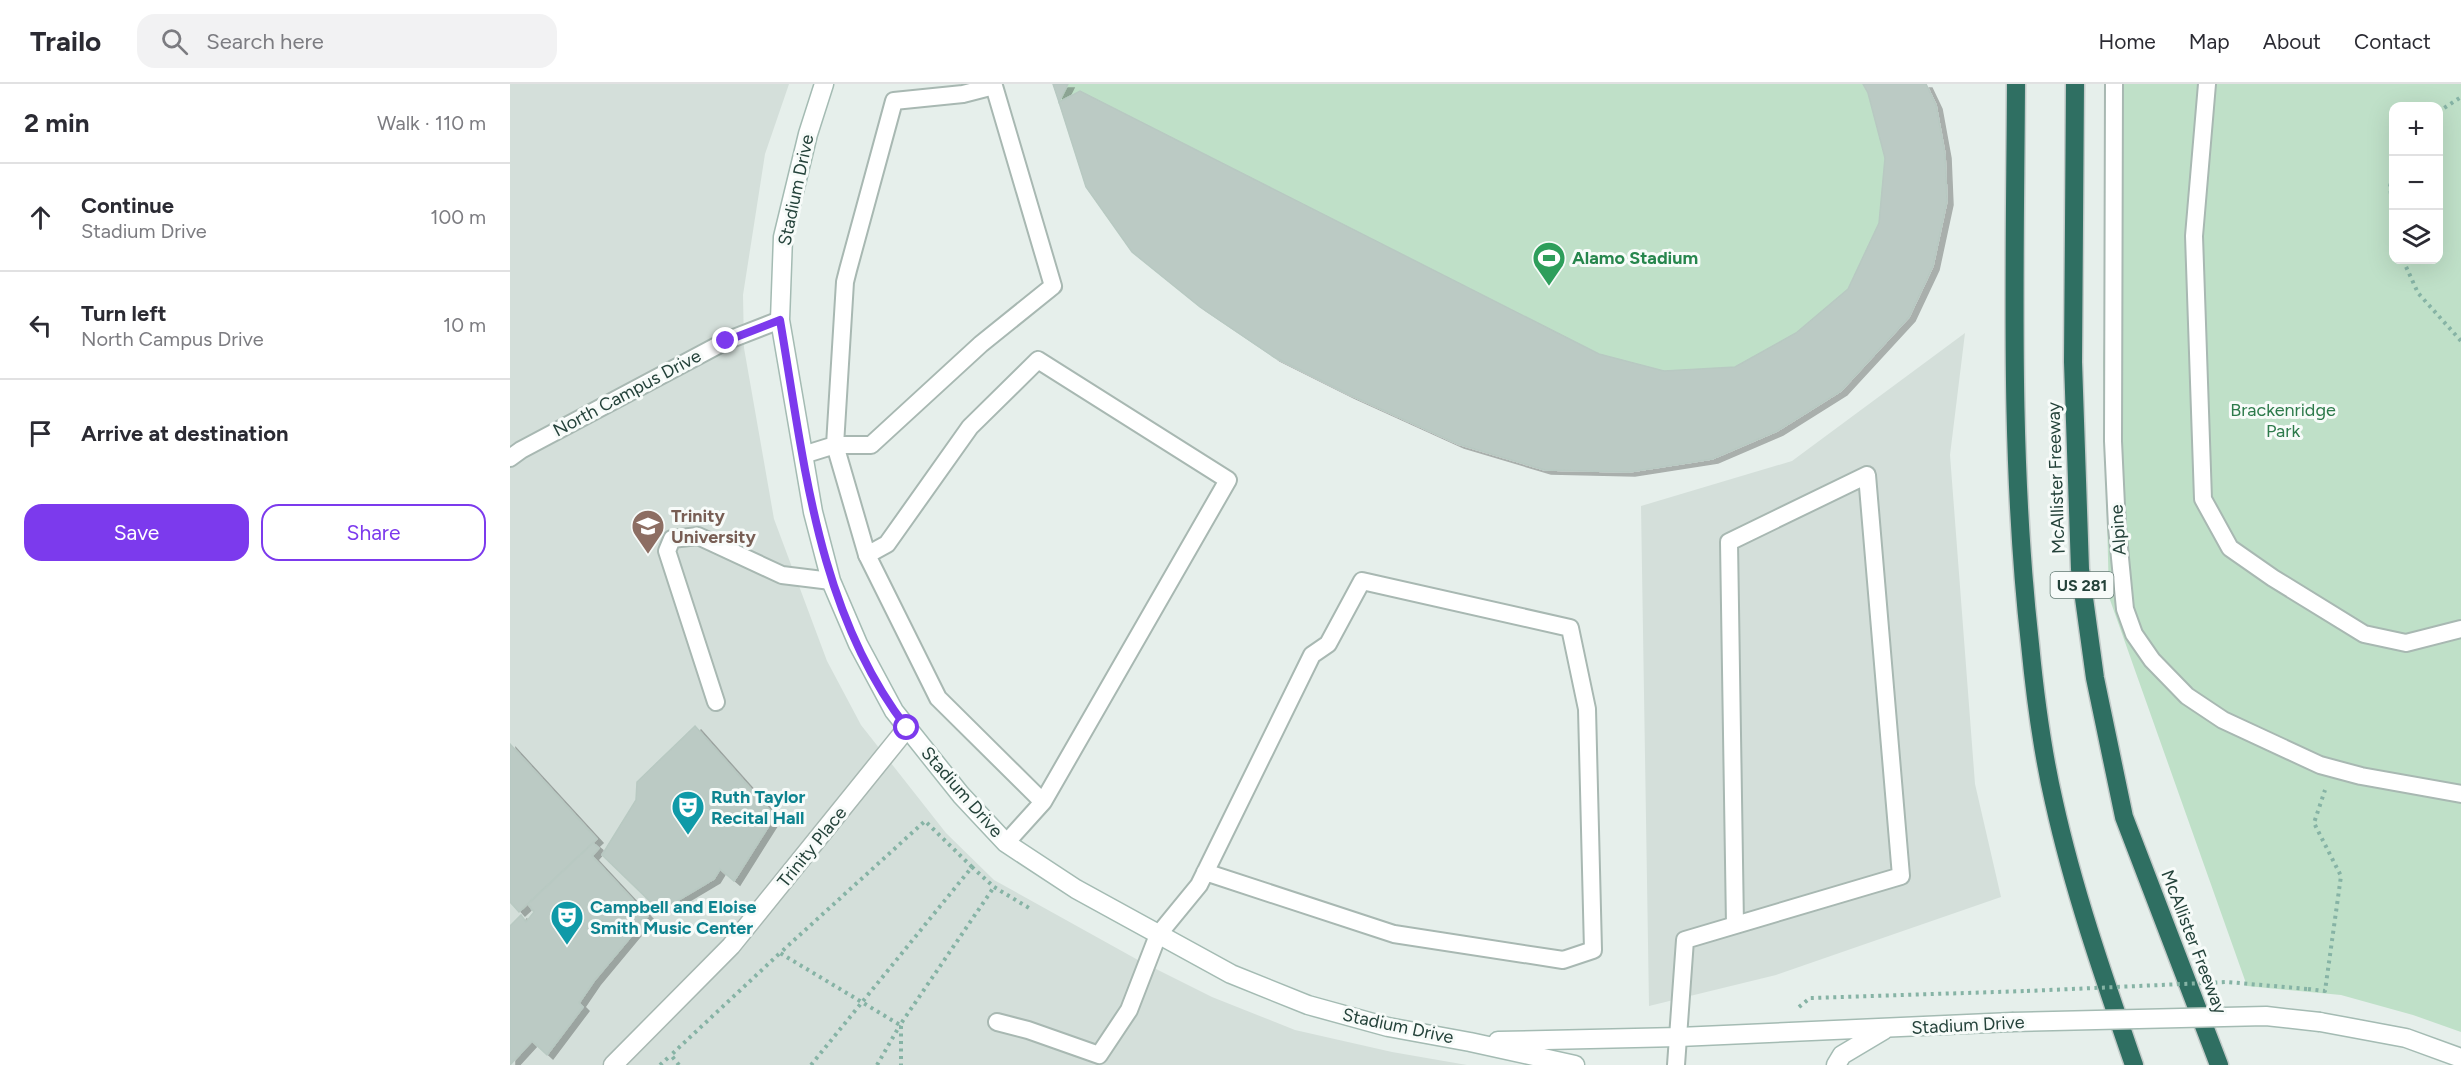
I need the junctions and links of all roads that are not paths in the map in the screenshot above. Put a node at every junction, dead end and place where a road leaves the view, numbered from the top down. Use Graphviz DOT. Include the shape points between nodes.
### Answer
graph roads {
  1 [pos="824,84"];
  2 [pos="2016,84"];
  3 [pos="2075,84"];
  4 [pos="2114,84"];
  5 [pos="2207,84"];
  6 [pos="780,320"];
  7 [pos="835,445"];
  8 [pos="803,455"];
  9 [pos="510,458"];
  10 [pos="867,555"];
  11 [pos="831,581"];
  12 [pos="2461,629"];
  13 [pos="716,702"];
  14 [pos="907,728"];
  15 [pos="2461,794"];
  16 [pos="1043,802"];
  17 [pos="1006,843"];
  18 [pos="1205,872"];
  19 [pos="1735,925"];
  20 [pos="1158,935"];
  21 [pos="997,1022"];
  22 [pos="1885,1029"];
  23 [pos="1679,1037"];
  24 [pos="1470,1042"];
  25 [pos="2461,1058"];
  26 [pos="613,1065"];
  27 [pos="1575,1065"];
  28 [pos="1676,1065"];
  29 [pos="1836,1065"];
  30 [pos="2134,1065"];
  31 [pos="2219,1065"];
  1 -- 6 [label="main road, Stadium Drive" via="783,237"];
  2 -- 30 [label="highway, McAllister Freeway / US 281" via="2014,427 2023,582 2035,692 2054,800 2080,908"];
  3 -- 31 [label="highway, McAllister Freeway / US 281" via="2073,362 2079,569 2095,678 2124,817"];
  4 -- 15 [label="lane, Alpine" via="2113,441 2125,609 2133,634 2187,696 2210,712 2320,765"];
  5 -- 12 [label="lane" via="2194,236 2203,499 2230,548 2364,634 2406,643"];
  6 -- 8 [label="main road, Stadium Drive"];
  6 -- 9 [label="lane, North Campus Drive" via="726,341"];
  7 -- 7 [label="lane" via="871,445 973,351 1053,286 994,86 963,94 894,101 845,282"];
  7 -- 8 [label="lane"];
  7 -- 10 [label="lane"];
  8 -- 11 [label="main road, Stadium Drive"];
  10 -- 16 [label="lane" via="938,698"];
  10 -- 16 [label="lane" via="887,544 970,427 1038,360 1228,480"];
  11 -- 13 [label="lane" via="782,575 698,536 672,539 666,550"];
  11 -- 14 [label="main road, Stadium Drive" via="858,645"];
  14 -- 17 [label="main road, Stadium Drive"];
  14 -- 26 [label="main road, Trinity Place" via="731,946"];
  16 -- 17 [label="lane"];
  17 -- 20 [label="main road, Stadium Drive" via="1076,889"];
  18 -- 18 [label="lane" via="1312,655 1328,644 1362,581 1570,628 1587,709 1593,950 1563,960 1394,934"];
  18 -- 20 [label="lane"];
  19 -- 19 [label="lane" via="1729,542 1867,475 1901,876"];
  19 -- 23 [label="lane" via="1685,940"];
  20 -- 21 [label="lane" via="1129,1010 1099,1055"];
  20 -- 24 [label="main road, Stadium Drive" via="1232,974 1308,1005 1388,1027"];
  22 -- 23 [label="main road, Stadium Drive"];
  22 -- 25 [label="main road, Stadium Drive, bridge" via="2266,1016 2406,1038"];
  22 -- 29 [label="main road" via="1842,1054"];
  23 -- 24 [label="main road, Stadium Drive"];
  23 -- 28 [label="lane"];
  24 -- 27 [label="main road, Stadium Drive"];
}
